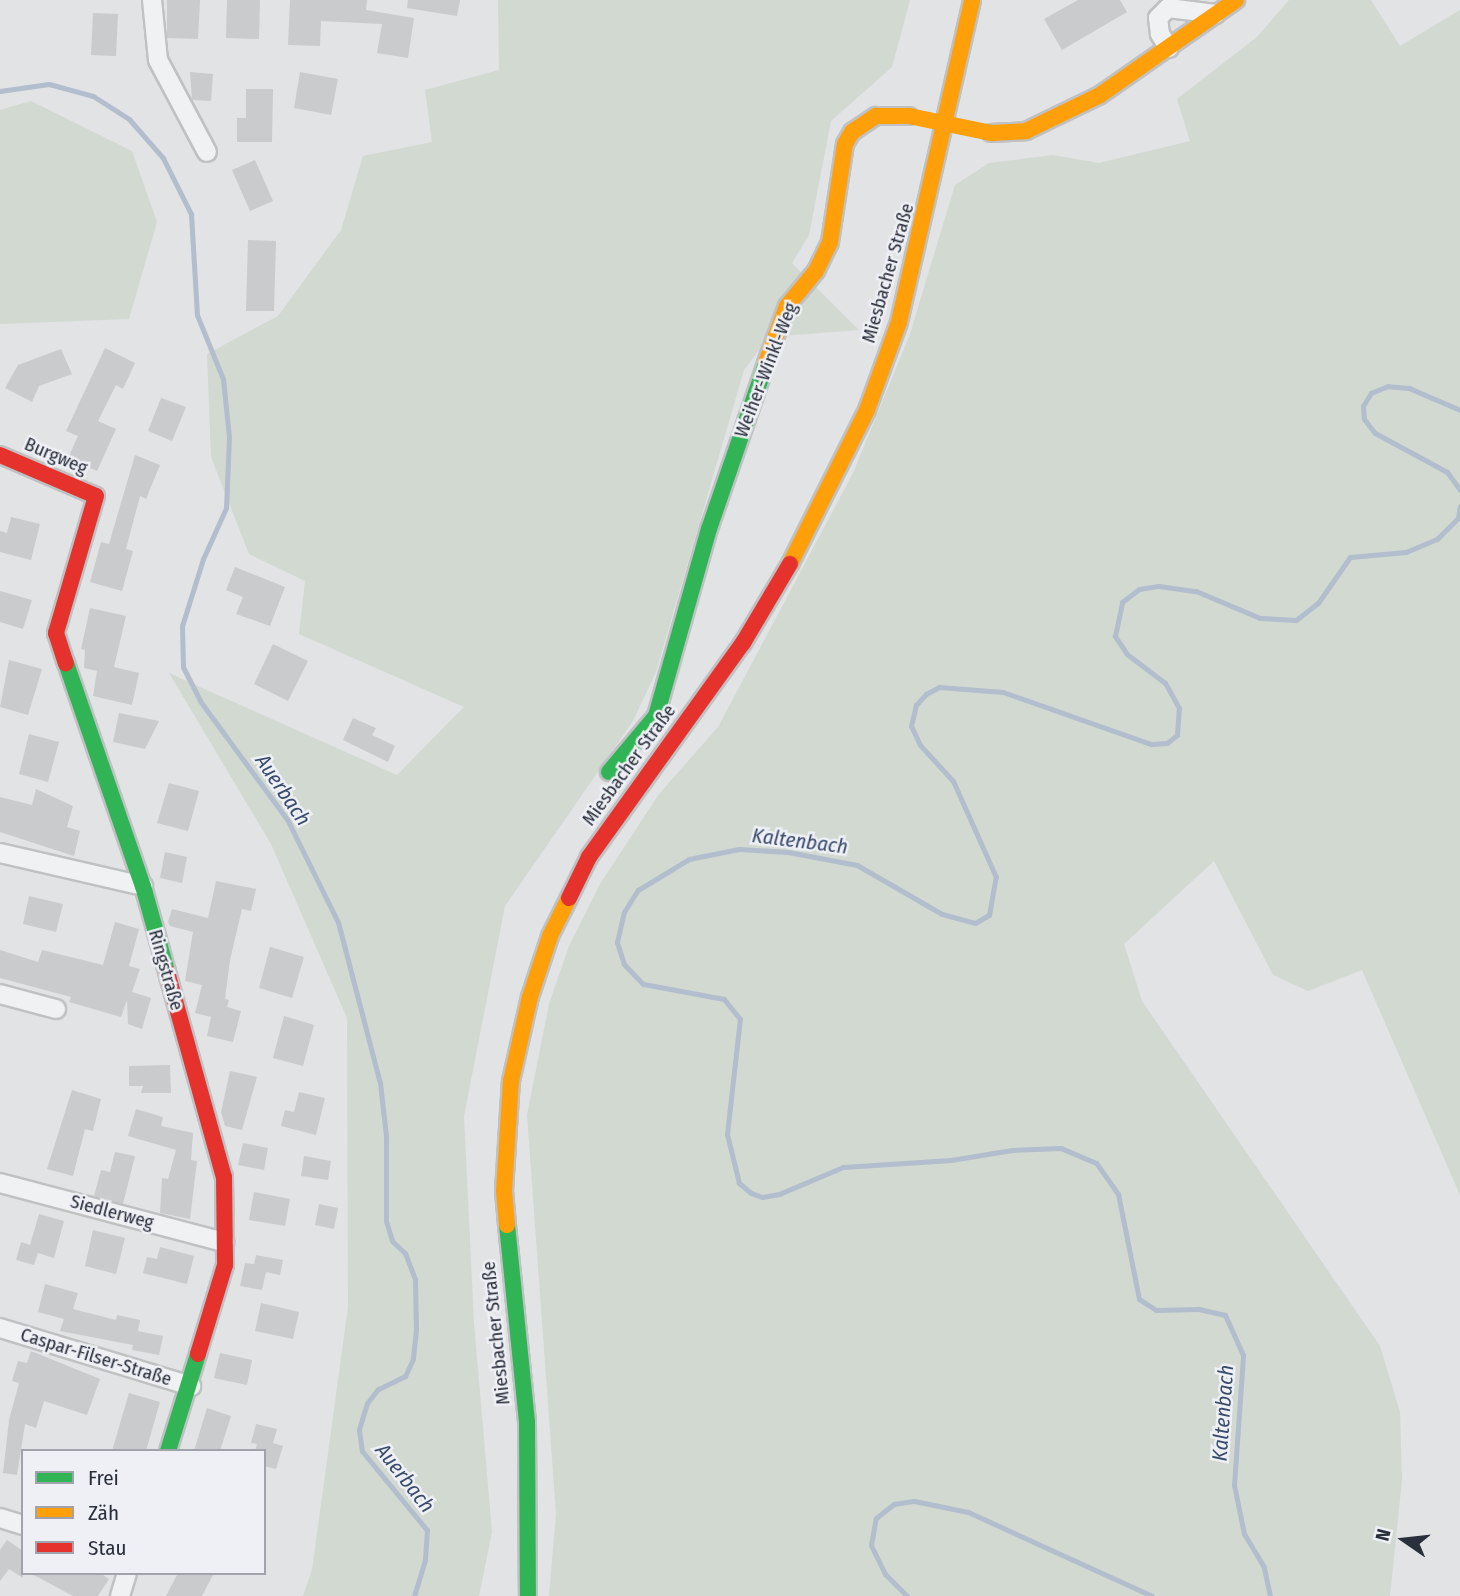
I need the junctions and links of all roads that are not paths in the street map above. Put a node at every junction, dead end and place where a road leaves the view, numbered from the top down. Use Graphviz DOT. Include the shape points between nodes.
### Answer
graph roads {
  1 [pos="152,0"];
  2 [pos="972,0"];
  3 [pos="1236,0"];
  4 [pos="1216,14"];
  5 [pos="1169,48"];
  6 [pos="207,152"];
  7 [pos="0,454"];
  8 [pos="96,495"];
  9 [pos="609,772"];
  10 [pos="0,853"];
  11 [pos="143,886"];
  12 [pos="0,994"];
  13 [pos="56,1009"];
  14 [pos="0,1183"];
  15 [pos="224,1242"];
  16 [pos="0,1328"];
  17 [pos="191,1386"];
  18 [pos="170,1449"];
  19 [pos="0,1518"];
  20 [pos="21,1524"];
  21 [pos="126,1575"];
  22 [pos="120,1596"];
  23 [pos="528,1596"];
  1 -- 6 [label="street" via="158,60"];
  2 -- 23 [label="street, Miesbacher Straße" via="922,236 899,322 867,410 788,569 743,643 589,857 550,936 530,997 511,1080 504,1191 527,1422"];
  3 -- 4 [label="street, Weiher-Winkl-Weg"];
  4 -- 5 [label="street, Weiher-Winkl-Weg"];
  4 -- 5 [label="street" via="1168,8 1158,18"];
  5 -- 9 [label="street, Weiher-Winkl-Weg, bridge" via="1075,107 1026,131 991,133 909,116 876,116 852,132 845,144 830,242 816,271 787,306 770,350 709,529 656,716"];
  7 -- 8 [label="street, Burgweg"];
  8 -- 11 [label="street, Ringstraße" via="56,634"];
  10 -- 11 [label="street"];
  11 -- 15 [label="street, Ringstraße" via="224,1177"];
  12 -- 13 [label="street"];
  14 -- 15 [label="street, Siedlerweg"];
  15 -- 17 [label="street, Ringstraße" via="225,1265"];
  16 -- 17 [label="street, Caspar-Filser-Straße"];
  17 -- 18 [label="street, Ringstraße"];
  19 -- 20 [label="street"];
  21 -- 22 [label="street"];
}
